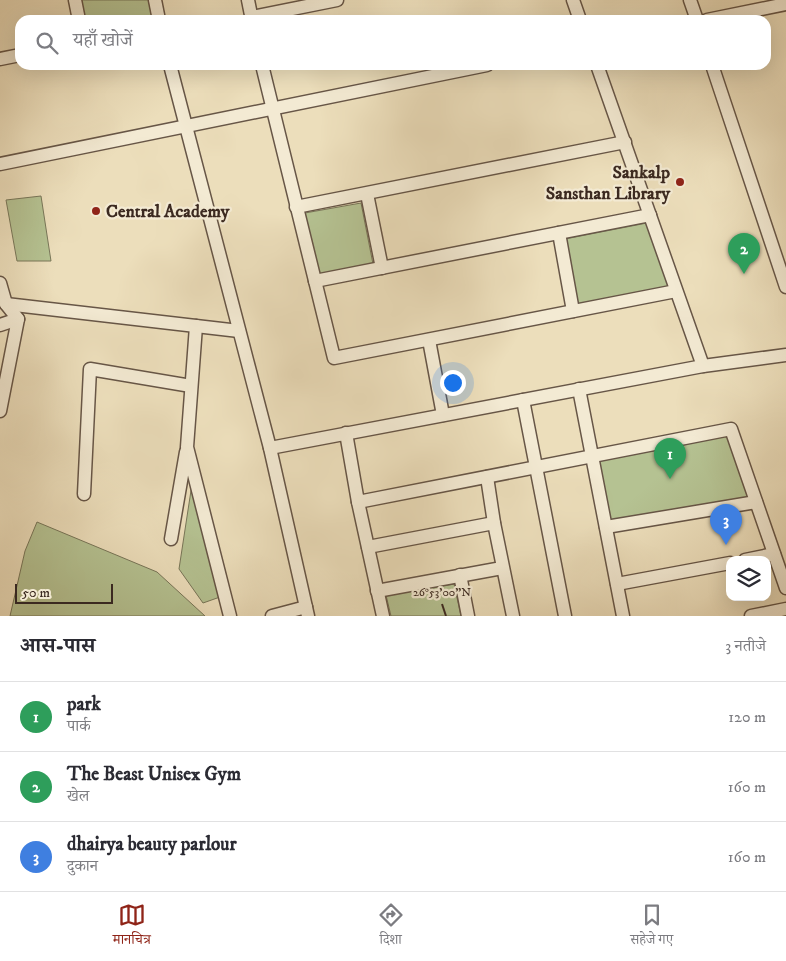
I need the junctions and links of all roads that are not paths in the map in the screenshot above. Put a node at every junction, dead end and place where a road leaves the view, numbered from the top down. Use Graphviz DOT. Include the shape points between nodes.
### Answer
graph roads {
  1 [pos="75,0"];
  2 [pos="155,0"];
  3 [pos="248,0"];
  4 [pos="337,0"];
  5 [pos="573,0"];
  6 [pos="690,0"];
  7 [pos="786,4"];
  8 [pos="78,15"];
  9 [pos="159,15"];
  10 [pos="251,15"];
  11 [pos="266,15"];
  12 [pos="578,15"];
  13 [pos="695,15"];
  14 [pos="732,15"];
  15 [pos="15,56"];
  16 [pos="0,59"];
  17 [pos="171,70"];
  18 [pos="263,70"];
  19 [pos="463,70"];
  20 [pos="599,70"];
  21 [pos="714,70"];
  22 [pos="272,109"];
  23 [pos="185,127"];
  24 [pos="625,142"];
  25 [pos="0,164"];
  26 [pos="367,194"];
  27 [pos="296,207"];
  28 [pos="650,215"];
  29 [pos="559,233"];
  30 [pos="780,249"];
  31 [pos="382,268"];
  32 [pos="315,281"];
  33 [pos="0,283"];
  34 [pos="786,287"];
  35 [pos="676,291"];
  36 [pos="6,304"];
  37 [pos="573,311"];
  38 [pos="18,320"];
  39 [pos="0,325"];
  40 [pos="196,326"];
  41 [pos="239,331"];
  42 [pos="429,340"];
  43 [pos="786,355"];
  44 [pos="703,366"];
  45 [pos="3,372"];
  46 [pos="191,386"];
  47 [pos="578,389"];
  48 [pos="523,400"];
  49 [pos="0,411"];
  50 [pos="443,415"];
  51 [pos="346,434"];
  52 [pos="187,447"];
  53 [pos="270,448"];
  54 [pos="592,457"];
  55 [pos="536,467"];
  56 [pos="487,477"];
  57 [pos="84,494"];
  58 [pos="358,502"];
  59 [pos="756,502"];
  60 [pos="494,523"];
  61 [pos="606,527"];
  62 [pos="171,539"];
  63 [pos="368,547"];
  64 [pos="774,554"];
  65 [pos="764,556"];
  66 [pos="726,563"];
  67 [pos="502,568"];
  68 [pos="460,575"];
  69 [pos="617,584"];
  70 [pos="786,588"];
  71 [pos="377,591"];
  72 [pos="786,609"];
  73 [pos="307,611"];
  74 [pos="230,616"];
  75 [pos="272,616"];
  76 [pos="383,616"];
  77 [pos="468,616"];
  78 [pos="512,616"];
  79 [pos="565,616"];
  80 [pos="623,616"];
  81 [pos="751,616"];
  1 -- 8 [label="street"];
  2 -- 9 [label="street"];
  3 -- 10 [label="street"];
  4 -- 11 [label="street"];
  5 -- 12 [label="street"];
  6 -- 13 [label="street"];
  7 -- 14 [label="street"];
  15 -- 16 [label="street"];
  17 -- 23 [label="street"];
  18 -- 22 [label="street"];
  19 -- 22 [label="street"];
  20 -- 24 [label="street"];
  21 -- 30 [label="street"];
  22 -- 23 [label="street"];
  22 -- 27 [label="street"];
  23 -- 25 [label="street"];
  23 -- 41 [label="street"];
  24 -- 26 [label="street"];
  24 -- 28 [label="street"];
  26 -- 27 [label="street"];
  26 -- 31 [label="street"];
  27 -- 32 [label="street"];
  28 -- 29 [label="street"];
  28 -- 35 [label="street"];
  29 -- 31 [label="street"];
  29 -- 37 [label="street"];
  30 -- 34 [label="street"];
  31 -- 32 [label="street"];
  32 -- 42 [label="street" via="334,358"];
  33 -- 36 [label="street"];
  35 -- 37 [label="street"];
  35 -- 44 [label="street"];
  36 -- 38 [label="street"];
  36 -- 40 [label="street"];
  37 -- 42 [label="street"];
  38 -- 39 [label="street"];
  38 -- 45 [label="street"];
  40 -- 41 [label="street"];
  40 -- 46 [label="street"];
  41 -- 53 [label="street"];
  42 -- 50 [label="street"];
  43 -- 44 [label="street"];
  44 -- 47 [label="street"];
  45 -- 49 [label="street"];
  46 -- 52 [label="street"];
  46 -- 57 [label="street" via="90,369"];
  47 -- 48 [label="street"];
  47 -- 54 [label="street"];
  48 -- 50 [label="street"];
  48 -- 55 [label="street"];
  50 -- 51 [label="street"];
  51 -- 53 [label="street"];
  51 -- 58 [label="street"];
  52 -- 62 [label="street"];
  52 -- 74 [label="street"];
  53 -- 73 [label="street"];
  54 -- 55 [label="street"];
  54 -- 59 [label="street" via="731,429"];
  54 -- 61 [label="street"];
  55 -- 56 [label="street"];
  55 -- 79 [label="street"];
  56 -- 58 [label="street"];
  56 -- 60 [label="street"];
  58 -- 63 [label="street"];
  59 -- 61 [label="street"];
  59 -- 64 [label="street"];
  60 -- 63 [label="street"];
  60 -- 67 [label="street"];
  61 -- 69 [label="street"];
  63 -- 71 [label="street"];
  64 -- 65 [label="street"];
  64 -- 70 [label="street"];
  66 -- 69 [label="street"];
  67 -- 68 [label="street"];
  67 -- 78 [label="street"];
  68 -- 71 [label="street"];
  68 -- 77 [label="street"];
  69 -- 80 [label="street"];
  71 -- 76 [label="street"];
  72 -- 81 [label="street"];
  73 -- 75 [label="street"];
}
